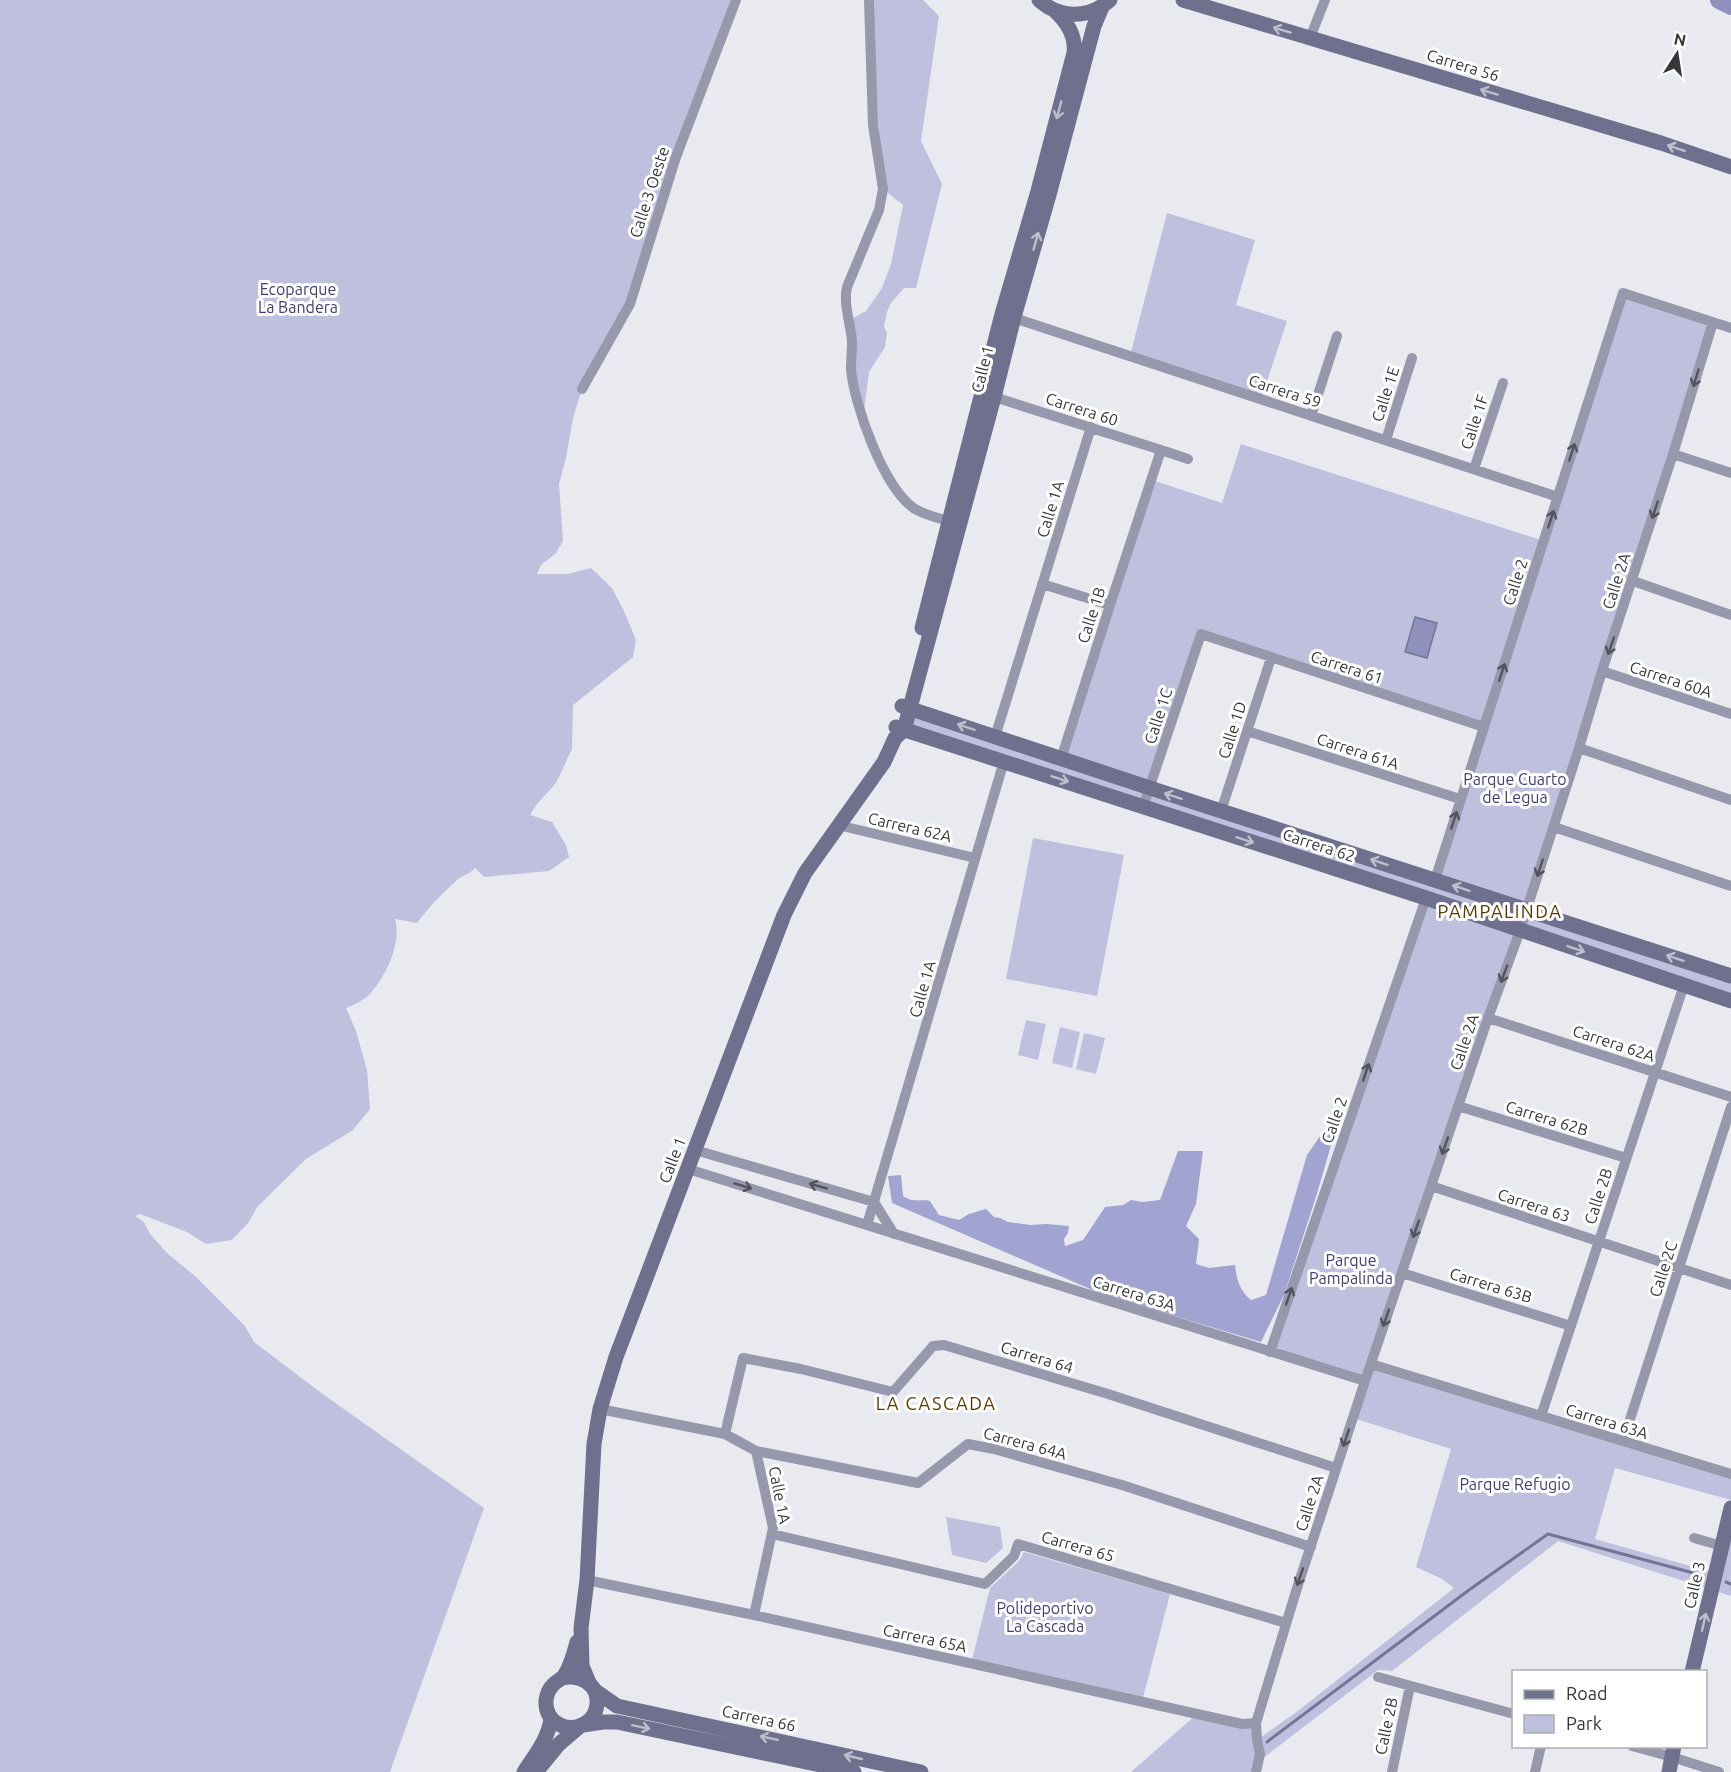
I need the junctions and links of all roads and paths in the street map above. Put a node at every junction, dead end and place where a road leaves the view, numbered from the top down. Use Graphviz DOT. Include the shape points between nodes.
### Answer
graph roads {
  1 [pos="736,0"];
  2 [pos="869,0"];
  3 [pos="1039,0"];
  4 [pos="1183,0"];
  5 [pos="1325,0"];
  6 [pos="1106,3"];
  7 [pos="1203,3"];
  8 [pos="1055,11"];
  9 [pos="1310,38"];
  10 [pos="1731,167"];
  11 [pos="1008,316"];
  12 [pos="1713,322"];
  13 [pos="1731,328"];
  14 [pos="1337,336"];
  15 [pos="1413,358"];
  16 [pos="1503,383"];
  17 [pos="582,389"];
  18 [pos="994,397"];
  19 [pos="1311,416"];
  20 [pos="1091,427"];
  21 [pos="1386,440"];
  22 [pos="1161,450"];
  23 [pos="1673,454"];
  24 [pos="1188,459"];
  25 [pos="1474,470"];
  26 [pos="1731,473"];
  27 [pos="1558,497"];
  28 [pos="949,522"];
  29 [pos="1633,581"];
  30 [pos="1042,584"];
  31 [pos="1110,605"];
  32 [pos="1731,615"];
  33 [pos="1201,634"];
  34 [pos="1271,658"];
  35 [pos="1602,671"];
  36 [pos="906,707"];
  37 [pos="1731,714"];
  38 [pos="1484,728"];
  39 [pos="1247,731"];
  40 [pos="898,732"];
  41 [pos="995,737"];
  42 [pos="1579,748"];
  43 [pos="1061,759"];
  44 [pos="1004,761"];
  45 [pos="1150,788"];
  46 [pos="1460,800"];
  47 [pos="1731,800"];
  48 [pos="1143,807"];
  49 [pos="1221,811"];
  50 [pos="838,825"];
  51 [pos="1554,827"];
  52 [pos="1323,844"];
  53 [pos="975,858"];
  54 [pos="1317,863"];
  55 [pos="1435,880"];
  56 [pos="1731,886"];
  57 [pos="1426,898"];
  58 [pos="1527,910"];
  59 [pos="1520,930"];
  60 [pos="1731,976"];
  61 [pos="1684,985"];
  62 [pos="1731,1001"];
  63 [pos="1488,1018"];
  64 [pos="1655,1073"];
  65 [pos="1731,1097"];
  66 [pos="1458,1106"];
  67 [pos="1731,1107"];
  68 [pos="695,1150"];
  69 [pos="1626,1158"];
  70 [pos="688,1169"];
  71 [pos="1431,1186"];
  72 [pos="874,1203"];
  73 [pos="867,1225"];
  74 [pos="894,1234"];
  75 [pos="1599,1242"];
  76 [pos="1679,1268"];
  77 [pos="1402,1273"];
  78 [pos="1731,1285"];
  79 [pos="1571,1326"];
  80 [pos="1270,1352"];
  81 [pos="1371,1364"];
  82 [pos="1365,1382"];
  83 [pos="600,1409"];
  84 [pos="1541,1416"];
  85 [pos="725,1434"];
  86 [pos="1623,1441"];
  87 [pos="756,1451"];
  88 [pos="1336,1468"];
  89 [pos="1731,1474"];
  90 [pos="1731,1508"];
  91 [pos="772,1534"];
  92 [pos="1694,1538"];
  93 [pos="1722,1546"];
  94 [pos="1311,1547"];
  95 [pos="587,1580"];
  96 [pos="754,1615"];
  97 [pos="1287,1623"];
  98 [pos="581,1628"];
  99 [pos="1692,1670"];
  100 [pos="1378,1677"];
  101 [pos="562,1678"];
  102 [pos="1410,1686"];
  103 [pos="592,1687"];
  104 [pos="1512,1713"];
  105 [pos="551,1718"];
  106 [pos="1256,1723"];
  107 [pos="581,1726"];
  108 [pos="1541,1748"];
  109 [pos="1639,1748"];
  110 [pos="1672,1758"];
  111 [pos="524,1772"];
  112 [pos="536,1772"];
  113 [pos="854,1772"];
  114 [pos="921,1772"];
  115 [pos="1256,1772"];
  116 [pos="1392,1772"];
  117 [pos="1535,1772"];
  118 [pos="1719,1772"];
  1 -- 17 [label="street, Calle 3 Oeste" via="676,157 630,304"];
  2 -- 28 [label="street" via="873,125 883,189 879,210 845,295 852,341 851,370 876,456 895,488 915,508"];
  3 -- 8 [label="main road"];
  4 -- 7 [label="main road, Carrera 56"];
  5 -- 9 [label="street"];
  6 -- 8 [label="main road" via="1079,14"];
  11 -- 6 [label="main road, Calle 1, one-way" via="1049,195 1091,36"];
  9 -- 7 [label="main road, Carrera 56, one-way"];
  8 -- 11 [label="main road, Calle 1, one-way" via="1071,30 1074,53"];
  10 -- 9 [label="main road, Carrera 56, one-way"];
  11 -- 18 [label="main road, Calle 1"];
  11 -- 19 [label="street, Carrera 59"];
  11 -- 28 [label="main road, Calle 1"];
  12 -- 13 [label="street"];
  12 -- 23 [label="street, Calle 2A, one-way"];
  27 -- 12 [label="street, Calle 2, one-way" via="1623,293"];
  14 -- 19 [label="street"];
  15 -- 21 [label="street, Calle 1E"];
  16 -- 25 [label="street, Calle 1F"];
  18 -- 20 [label="street, Carrera 60"];
  18 -- 36 [label="main road, Calle 1"];
  19 -- 21 [label="street, Carrera 59"];
  20 -- 22 [label="street, Carrera 60"];
  20 -- 30 [label="street, Calle 1A"];
  21 -- 25 [label="street, Carrera 59"];
  22 -- 24 [label="street, Carrera 60"];
  22 -- 31 [label="street, Calle 1B"];
  23 -- 26 [label="street"];
  23 -- 29 [label="street, Calle 2A, one-way"];
  25 -- 27 [label="street, Carrera 59"];
  38 -- 27 [label="street, Calle 2, one-way"];
  28 -- 36 [label="main road, Calle 1"];
  29 -- 32 [label="street"];
  29 -- 35 [label="street, Calle 2A, one-way"];
  30 -- 31 [label="street"];
  30 -- 41 [label="street, Calle 1A"];
  31 -- 43 [label="street, Calle 1B"];
  33 -- 34 [label="street, Carrera 61"];
  33 -- 45 [label="street, Calle 1C"];
  34 -- 38 [label="street, Carrera 61"];
  34 -- 39 [label="street, Calle 1D"];
  35 -- 37 [label="street, Carrera 60A"];
  35 -- 42 [label="street, Calle 2A"];
  36 -- 40 [label="main road, Calle 1"];
  41 -- 36 [label="main road, Carrera 62, one-way"];
  38 -- 46 [label="street, Calle 2"];
  39 -- 46 [label="street, Carrera 61A"];
  39 -- 49 [label="street, Calle 1D"];
  40 -- 44 [label="main road, Carrera 62"];
  40 -- 50 [label="main road, Calle 1" via="885,762"];
  41 -- 43 [label="main road, Carrera 62"];
  42 -- 47 [label="street"];
  42 -- 51 [label="street, Calle 2A"];
  43 -- 45 [label="main road, Carrera 62"];
  44 -- 48 [label="main road, Carrera 62, one-way"];
  44 -- 53 [label="street, Calle 1A"];
  45 -- 48 [label="street, Calle 1C"];
  49 -- 45 [label="main road, Carrera 62, one-way"];
  55 -- 46 [label="street, Calle 2, one-way"];
  48 -- 54 [label="main road, Carrera 62, one-way"];
  49 -- 52 [label="main road, Carrera 62"];
  50 -- 53 [label="street, Carrera 62A"];
  50 -- 68 [label="main road, Calle 1" via="805,873 784,915"];
  51 -- 56 [label="street"];
  51 -- 58 [label="street, Calle 2A, one-way"];
  52 -- 54 [label="main road"];
  55 -- 52 [label="main road, Carrera 62, one-way"];
  53 -- 72 [label="street, Calle 1A"];
  54 -- 57 [label="main road, Carrera 62"];
  58 -- 55 [label="main road, Carrera 62, one-way"];
  57 -- 59 [label="main road, Carrera 62"];
  80 -- 57 [label="street, Calle 2, one-way"];
  58 -- 59 [label="street, Calle 2A"];
  60 -- 58 [label="main road, Carrera 62, one-way"];
  59 -- 61 [label="main road, Carrera 62, one-way"];
  59 -- 63 [label="street, Calle 2A, one-way"];
  61 -- 62 [label="main road, Carrera 62"];
  61 -- 64 [label="street, Calle 2B"];
  63 -- 64 [label="street, Carrera 62A"];
  63 -- 66 [label="street, Calle 2A"];
  64 -- 65 [label="street, Carrera 62A"];
  64 -- 69 [label="street, Calle 2B"];
  66 -- 69 [label="street, Carrera 62B"];
  66 -- 71 [label="street, Calle 2A, one-way"];
  67 -- 76 [label="street, Calle 2C"];
  68 -- 70 [label="main road, Calle 1"];
  72 -- 68 [label="street, one-way"];
  69 -- 75 [label="street, Calle 2B"];
  70 -- 73 [label="street, Carrera 63A, one-way"];
  70 -- 83 [label="main road, Calle 1"];
  71 -- 75 [label="street, Carrera 63"];
  71 -- 77 [label="street, Calle 2A, one-way"];
  72 -- 73 [label="street, Calle 1A"];
  72 -- 74 [label="street"];
  73 -- 74 [label="street, Carrera 63A"];
  74 -- 80 [label="street, Carrera 63A"];
  75 -- 76 [label="street, Carrera 63"];
  75 -- 79 [label="street, Calle 2B"];
  76 -- 78 [label="street, Carrera 63"];
  76 -- 86 [label="street, Calle 2C"];
  77 -- 79 [label="street, Carrera 63B"];
  77 -- 81 [label="street, Calle 2A, one-way"];
  79 -- 84 [label="street, Calle 2B"];
  80 -- 82 [label="street, Carrera 63A"];
  81 -- 82 [label="street, Calle 2A"];
  81 -- 84 [label="street, Carrera 63A"];
  82 -- 88 [label="street, Calle 2A, one-way"];
  83 -- 85 [label="street, Carrera 64A"];
  83 -- 95 [label="main road, Calle 1" via="594,1444"];
  84 -- 86 [label="street, Carrera 63A"];
  85 -- 87 [label="street, Carrera 64A"];
  85 -- 88 [label="street, Carrera 64" via="743,1358 893,1392 933,1346 945,1345"];
  86 -- 89 [label="street, Carrera 63A"];
  87 -- 91 [label="street, Calle 1A"];
  87 -- 94 [label="street, Carrera 64A" via="918,1483 968,1444 1122,1485"];
  88 -- 94 [label="street, Calle 2A"];
  90 -- 93 [label="main road, Calle 3"];
  91 -- 96 [label="street, Calle 1A"];
  91 -- 97 [label="street, Carrera 65" via="985,1584 1014,1556 1018,1544"];
  92 -- 93 [label="street"];
  99 -- 93 [label="main road, Calle 3, one-way"];
  94 -- 97 [label="street, Calle 2A, one-way"];
  95 -- 96 [label="street, Carrera 65A"];
  95 -- 98 [label="main road, Calle 1"];
  96 -- 106 [label="street, Carrera 65A" via="1242,1724"];
  97 -- 106 [label="street, Calle 2A"];
  98 -- 101 [label="main road, Calle 1"];
  98 -- 103 [label="main road, Calle 1" via="582,1666"];
  100 -- 102 [label="street"];
  101 -- 103 [label="main road" via="579,1678"];
  101 -- 105 [label="main road" via="547,1695 546,1707"];
  102 -- 104 [label="street"];
  102 -- 116 [label="street, Calle 2B"];
  103 -- 107 [label="main road" via="596,1710"];
  114 -- 103 [label="main road, Carrera 66, one-way" via="617,1706"];
  105 -- 107 [label="main road" via="564,1727"];
  105 -- 111 [label="main road" via="544,1741"];
  106 -- 115 [label="street, Calle 2A" via="1260,1754"];
  107 -- 112 [label="main road" via="559,1744"];
  107 -- 113 [label="main road, Carrera 66, one-way" via="617,1722"];
  108 -- 117 [label="street"];
  109 -- 110 [label="street"];
  110 -- 118 [label="street"];
}
